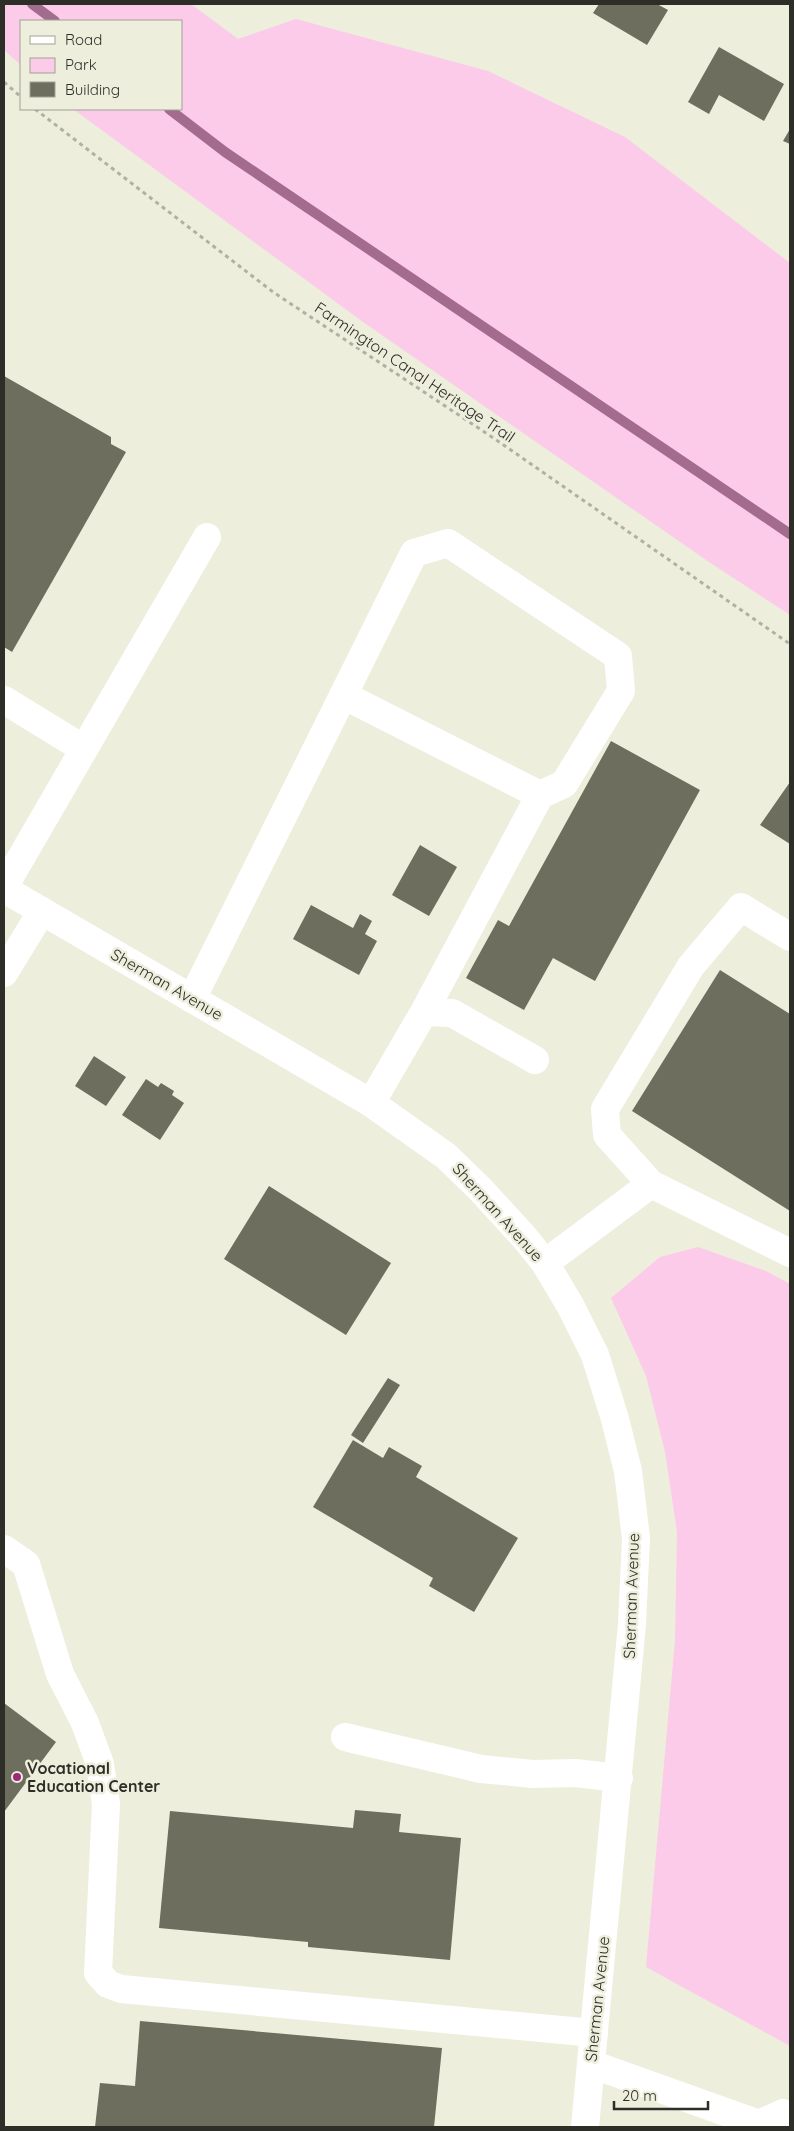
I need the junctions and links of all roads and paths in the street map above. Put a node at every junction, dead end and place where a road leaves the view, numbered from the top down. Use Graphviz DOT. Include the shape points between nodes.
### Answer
graph roads {
  1 [pos="4,82"];
  2 [pos="20,96"];
  3 [pos="36,110"];
  4 [pos="207,537"];
  5 [pos="790,644"];
  6 [pos="343,695"];
  7 [pos="4,700"];
  8 [pos="84,749"];
  9 [pos="540,795"];
  10 [pos="4,888"];
  11 [pos="42,911"];
  12 [pos="790,937"];
  13 [pos="4,973"];
  14 [pos="192,999"];
  15 [pos="424,1012"];
  16 [pos="535,1060"];
  17 [pos="370,1103"];
  18 [pos="651,1184"];
  19 [pos="790,1253"];
  20 [pos="545,1263"];
  21 [pos="4,1549"];
  22 [pos="345,1737"];
  23 [pos="619,1778"];
  24 [pos="594,2033"];
  25 [pos="590,2064"];
  26 [pos="790,2116"];
  27 [pos="585,2127"];
  1 -- 2 [label="path"];
  3 -- 5 [label="path, Farmington Canal Heritage Trail" via="272,292 495,439"];
  4 -- 8 [label="main road"];
  6 -- 9 [label="main road"];
  6 -- 9 [label="main road" via="414,553 448,543 618,656 621,691 564,784"];
  6 -- 14 [label="main road"];
  7 -- 8 [label="main road"];
  8 -- 10 [label="main road"];
  9 -- 15 [label="main road"];
  10 -- 11 [label="main road, Sherman Avenue"];
  11 -- 13 [label="main road"];
  11 -- 14 [label="main road, Sherman Avenue"];
  12 -- 18 [label="main road" via="741,907 691,966 605,1108 607,1135"];
  14 -- 17 [label="main road, Sherman Avenue"];
  15 -- 16 [label="main road" via="452,1013"];
  15 -- 17 [label="main road"];
  17 -- 20 [label="main road, Sherman Avenue" via="446,1156 488,1197"];
  18 -- 19 [label="main road"];
  18 -- 20 [label="main road"];
  20 -- 23 [label="main road, Sherman Avenue" via="595,1356 616,1419 628,1472 636,1538"];
  21 -- 24 [label="main road" via="26,1564 60,1674 85,1723 100,1764 106,1804 98,1973 108,1984 121,1990"];
  22 -- 23 [label="main road" via="481,1769"];
  23 -- 24 [label="main road, Sherman Avenue"];
  24 -- 25 [label="main road, Sherman Avenue"];
  25 -- 26 [label="main road" via="759,2124 783,2113"];
  25 -- 27 [label="main road, Sherman Avenue"];
}
